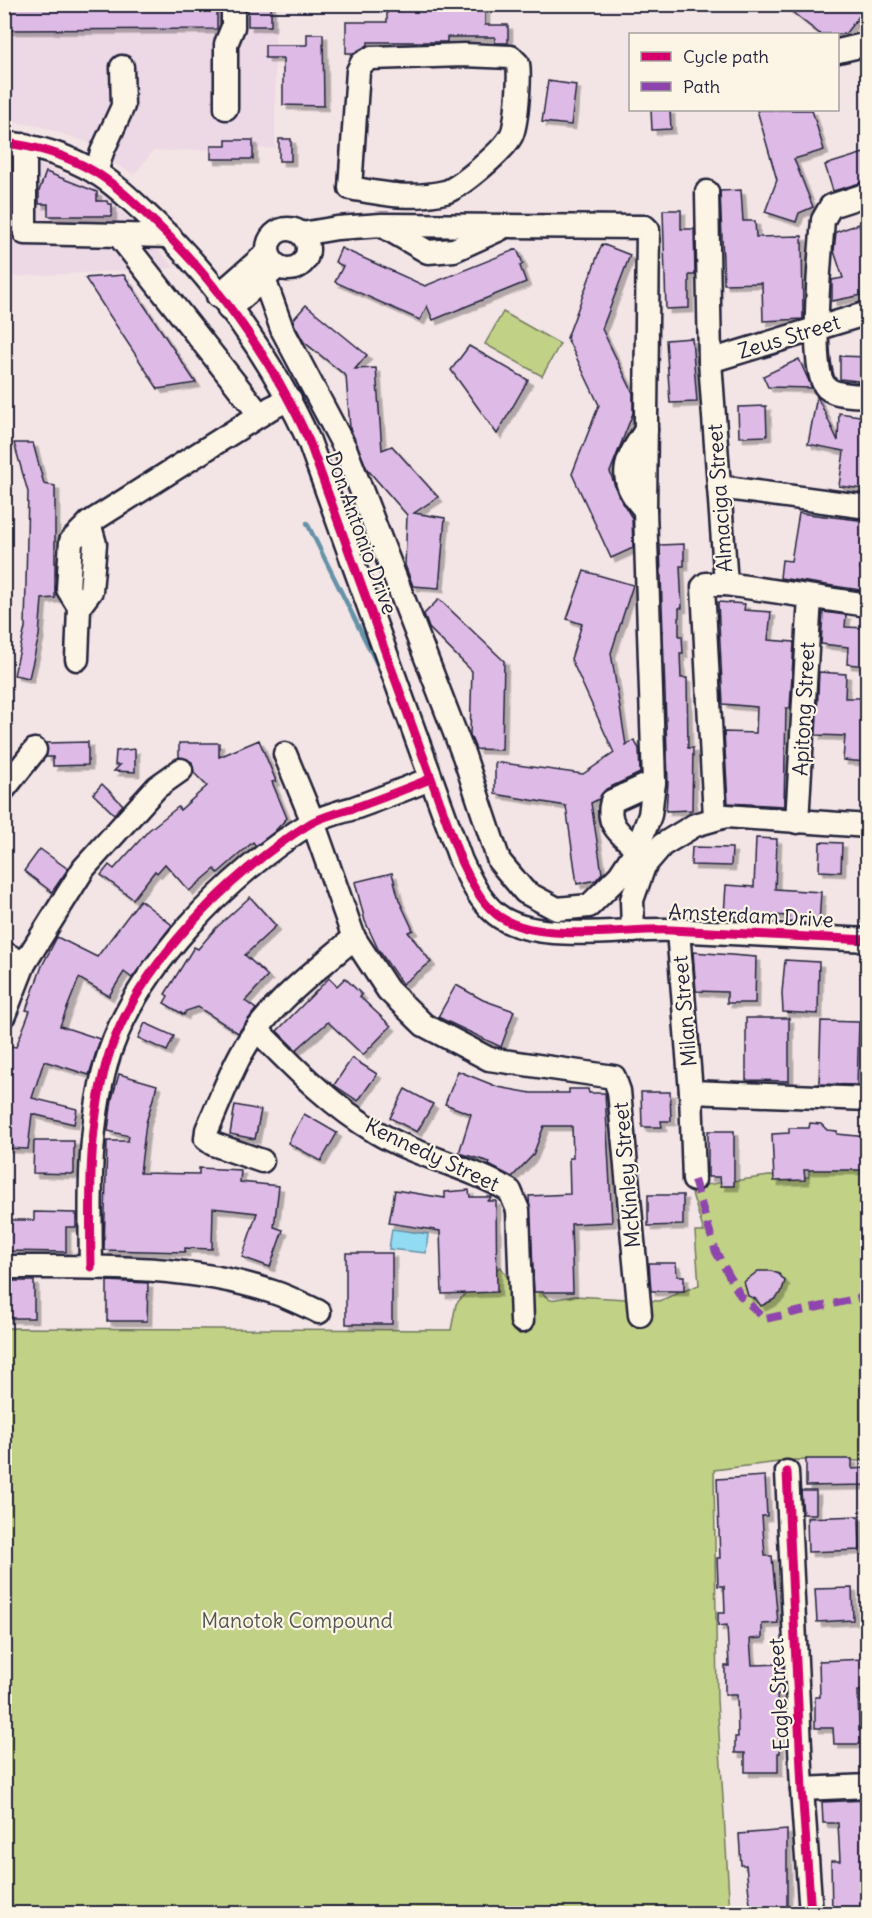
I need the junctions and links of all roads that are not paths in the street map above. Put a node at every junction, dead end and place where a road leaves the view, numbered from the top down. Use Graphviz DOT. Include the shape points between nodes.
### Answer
graph roads {
  1 [pos="233,4"];
  2 [pos="867,44"];
  3 [pos="839,51"];
  4 [pos="122,67"];
  5 [pos="226,108"];
  6 [pos="15,144"];
  7 [pos="96,172"];
  8 [pos="14,173"];
  9 [pos="350,188"];
  10 [pos="707,192"];
  11 [pos="867,194"];
  12 [pos="302,234"];
  13 [pos="119,236"];
  14 [pos="170,236"];
  15 [pos="270,266"];
  16 [pos="224,303"];
  17 [pos="867,313"];
  18 [pos="816,328"];
  19 [pos="710,361"];
  20 [pos="867,396"];
  21 [pos="290,399"];
  22 [pos="260,415"];
  23 [pos="719,487"];
  24 [pos="867,507"];
  25 [pos="726,585"];
  26 [pos="810,597"];
  27 [pos="867,605"];
  28 [pos="77,658"];
  29 [pos="35,750"];
  30 [pos="285,754"];
  31 [pos="181,770"];
  32 [pos="430,779"];
  33 [pos="654,782"];
  34 [pos="4,789"];
  35 [pos="715,817"];
  36 [pos="313,822"];
  37 [pos="797,822"];
  38 [pos="867,826"];
  39 [pos="637,849"];
  40 [pos="633,931"];
  41 [pos="678,931"];
  42 [pos="354,938"];
  43 [pos="867,940"];
  44 [pos="14,958"];
  45 [pos="4,1015"];
  46 [pos="258,1030"];
  47 [pos="692,1092"];
  48 [pos="867,1099"];
  49 [pos="262,1161"];
  50 [pos="694,1180"];
  51 [pos="4,1267"];
  52 [pos="91,1267"];
  53 [pos="319,1312"];
  54 [pos="640,1315"];
  55 [pos="522,1321"];
  56 [pos="787,1472"];
  57 [pos="867,1786"];
  58 [pos="802,1789"];
  59 [pos="811,1914"];
  1 -- 5 [label="street" via="233,27 225,45"];
  2 -- 3 [label="street"];
  4 -- 7 [label="street" via="123,106"];
  6 -- 7 [label="street, Don Antonio Drive" via="66,157"];
  6 -- 8 [label="street"];
  7 -- 14 [label="street, Don Antonio Drive"];
  8 -- 13 [label="street" via="25,233"];
  9 -- 9 [label="street" via="358,71 362,63 371,58 464,55 511,57 518,64 511,136 474,175 449,191 426,195 394,196"];
  10 -- 19 [label="street, Almaciga Street"];
  11 -- 18 [label="street" via="831,206 823,220"];
  12 -- 15 [label="street" via="291,229 278,231 270,240"];
  12 -- 15 [label="street" via="309,250 304,262 294,269"];
  12 -- 33 [label="street" via="382,225 648,228 645,510"];
  13 -- 14 [label="street"];
  13 -- 22 [label="street"];
  14 -- 16 [label="street, Don Antonio Drive"];
  15 -- 16 [label="street"];
  15 -- 39 [label="street" via="282,329 345,448 464,756 499,861 525,892 556,909 589,906 620,875"];
  16 -- 21 [label="street, Don Antonio Drive" via="257,345"];
  17 -- 18 [label="street, Zeus Street"];
  18 -- 19 [label="street, Zeus Street"];
  18 -- 20 [label="street" via="821,377 826,387"];
  19 -- 23 [label="street, Almaciga Street"];
  21 -- 22 [label="street"];
  21 -- 32 [label="street, Don Antonio Drive" via="309,441"];
  22 -- 28 [label="street" via="89,523 71,541 68,589 79,607"];
  23 -- 24 [label="street"];
  23 -- 25 [label="street, Almaciga Street"];
  25 -- 26 [label="street"];
  25 -- 35 [label="street, Almaciga Street" via="706,584 702,595"];
  26 -- 27 [label="street"];
  26 -- 37 [label="street, Apitong Street"];
  29 -- 34 [label="street"];
  30 -- 36 [label="street, McKinley Street"];
  31 -- 44 [label="street" via="157,787 84,868"];
  32 -- 36 [label="street"];
  32 -- 40 [label="street, Don Antonio Drive" via="461,861 475,889 497,915 527,928 564,933"];
  33 -- 39 [label="street" via="650,815"];
  33 -- 39 [label="street" via="612,801 610,822"];
  35 -- 37 [label="street"];
  35 -- 40 [label="street" via="662,845 644,866 632,900"];
  36 -- 42 [label="street, McKinley Street"];
  36 -- 52 [label="street" via="231,882 158,964 128,1008 106,1063 96,1119 90,1181"];
  37 -- 38 [label="street"];
  40 -- 41 [label="street, Amsterdam Drive"];
  41 -- 43 [label="street, Amsterdam Drive"];
  41 -- 47 [label="street, Milan Street"];
  42 -- 46 [label="street" via="293,990"];
  42 -- 54 [label="street, McKinley Street" via="388,990 424,1025 477,1055 614,1077 619,1091"];
  44 -- 45 [label="street"];
  46 -- 49 [label="street" via="242,1053 206,1139"];
  46 -- 55 [label="street, Kennedy Street" via="321,1095 375,1132 510,1191 518,1210"];
  47 -- 48 [label="street"];
  47 -- 50 [label="street, Milan Street"];
  51 -- 52 [label="street"];
  52 -- 53 [label="street" via="207,1276 274,1292"];
  56 -- 58 [label="street, Eagle Street"];
  57 -- 58 [label="street"];
  58 -- 59 [label="street, Eagle Street"];
}
